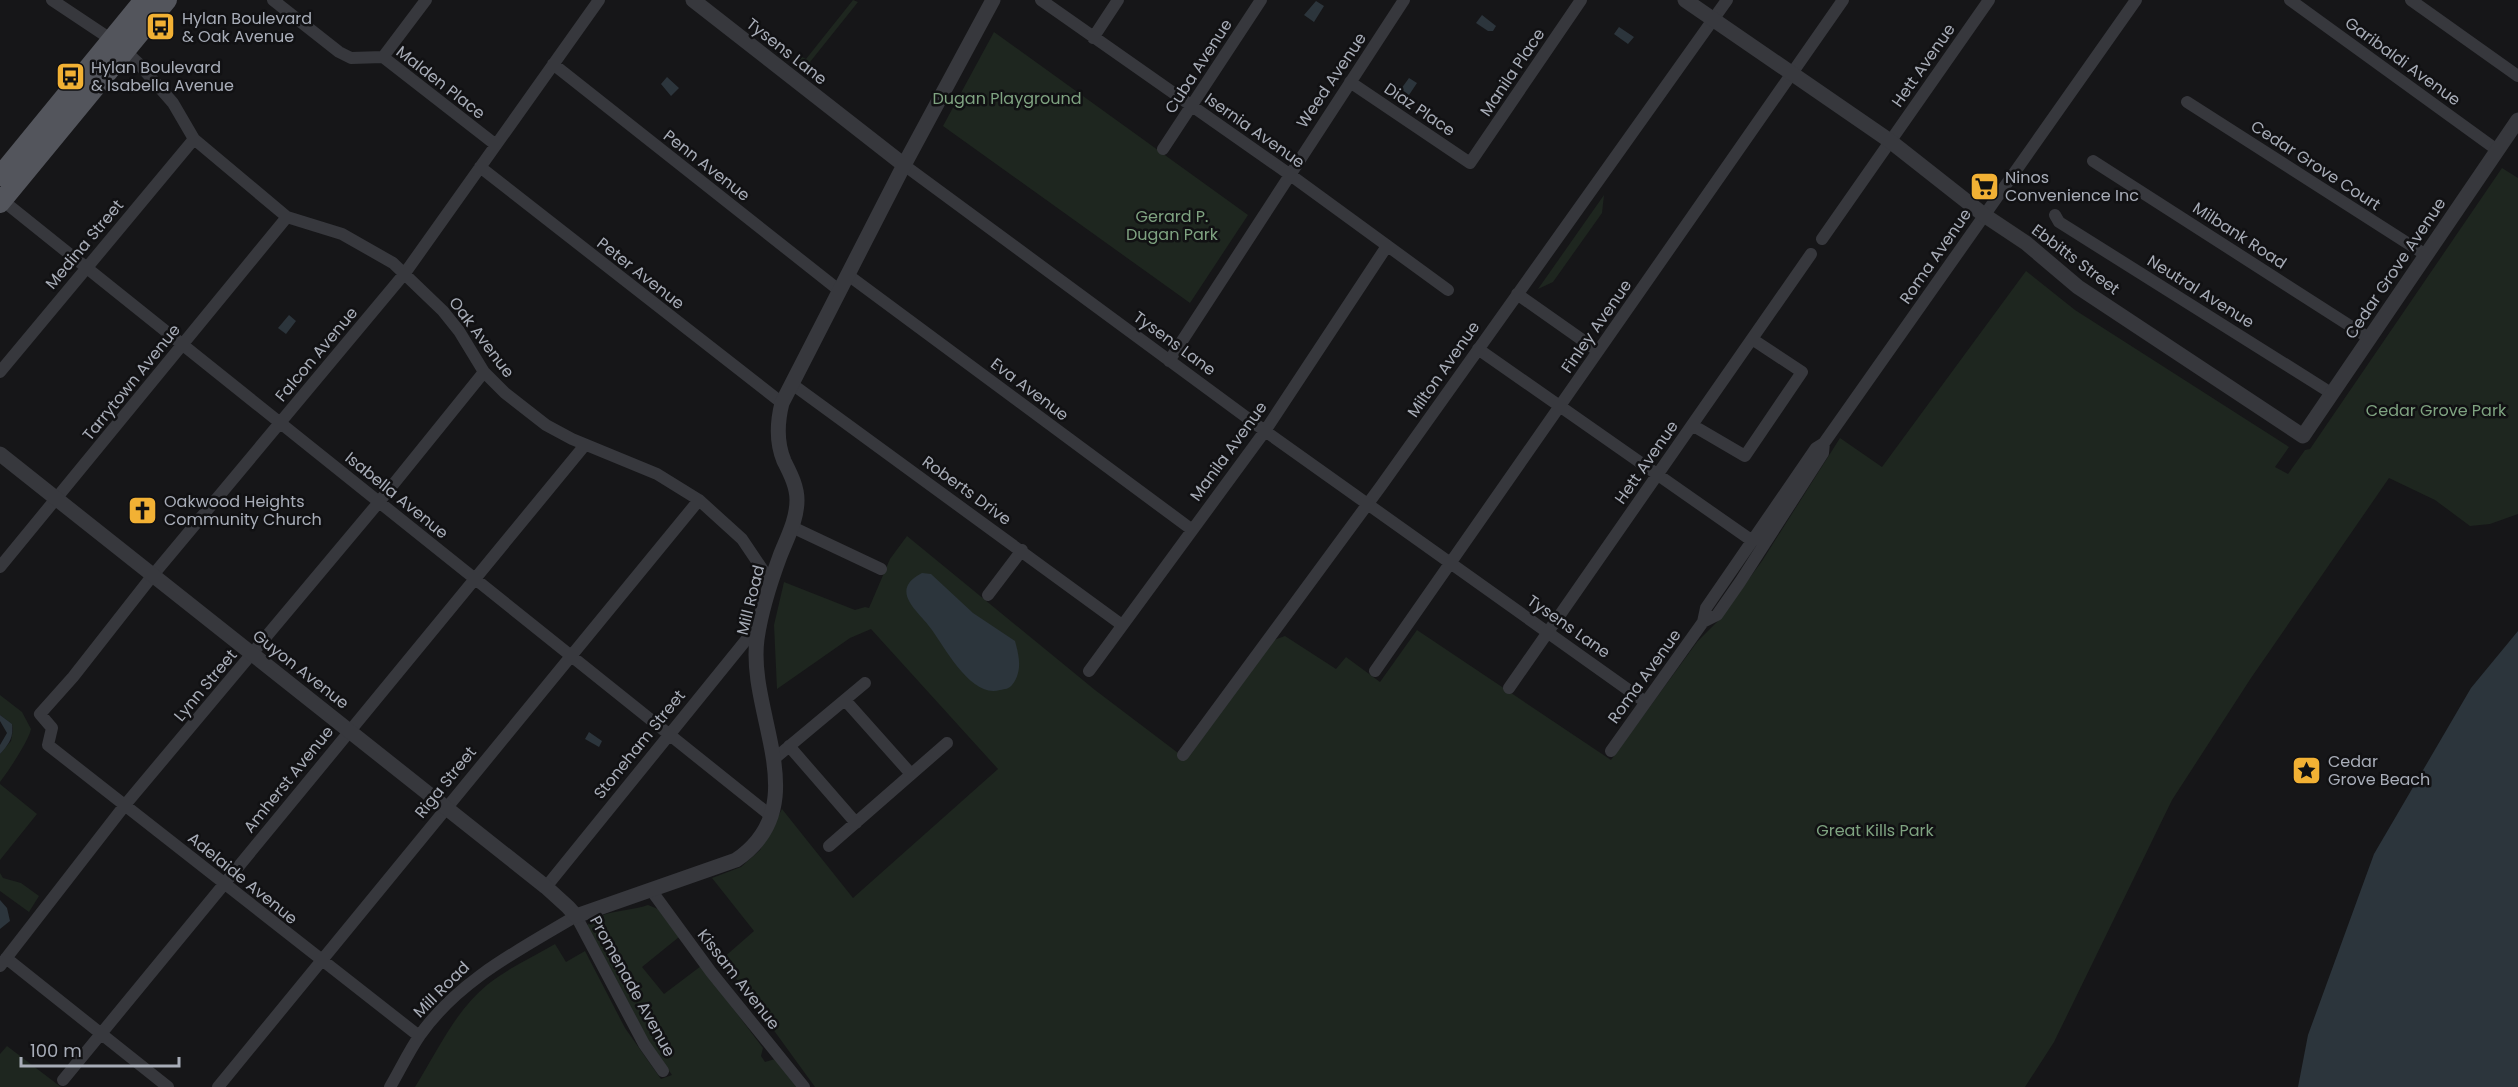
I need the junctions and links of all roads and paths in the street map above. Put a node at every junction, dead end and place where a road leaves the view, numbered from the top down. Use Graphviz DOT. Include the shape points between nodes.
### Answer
graph roads {
  1 [pos="52,0"];
  2 [pos="144,0"];
  3 [pos="167,0"];
  4 [pos="273,0"];
  5 [pos="426,0"];
  6 [pos="599,0"];
  7 [pos="693,0"];
  8 [pos="993,0"];
  9 [pos="1041,0"];
  10 [pos="1118,0"];
  11 [pos="1261,0"];
  12 [pos="1404,0"];
  13 [pos="1581,0"];
  14 [pos="1685,0"];
  15 [pos="1727,0"];
  16 [pos="1843,0"];
  17 [pos="1989,0"];
  18 [pos="2136,0"];
  19 [pos="2290,0"];
  20 [pos="2411,0"];
  21 [pos="1713,19"];
  22 [pos="1093,38"];
  23 [pos="118,45"];
  24 [pos="383,57"];
  25 [pos="553,64"];
  26 [pos="1792,72"];
  27 [pos="2518,76"];
  28 [pos="1350,82"];
  29 [pos="2187,102"];
  30 [pos="1192,106"];
  31 [pos="2518,120"];
  32 [pos="194,139"];
  33 [pos="1890,141"];
  34 [pos="496,145"];
  35 [pos="1163,149"];
  36 [pos="2498,150"];
  37 [pos="2093,160"];
  38 [pos="1470,163"];
  39 [pos="904,165"];
  40 [pos="480,167"];
  41 [pos="1289,174"];
  42 [pos="0,176"];
  43 [pos="1,202"];
  44 [pos="1984,215"];
  45 [pos="2055,215"];
  46 [pos="286,217"];
  47 [pos="1822,239"];
  48 [pos="1387,246"];
  49 [pos="1811,254"];
  50 [pos="2426,255"];
  51 [pos="85,268"];
  52 [pos="405,273"];
  53 [pos="848,275"];
  54 [pos="1448,290"];
  55 [pos="840,291"];
  56 [pos="1517,294"];
  57 [pos="2369,338"];
  58 [pos="1752,339"];
  59 [pos="182,345"];
  60 [pos="1478,349"];
  61 [pos="1598,351"];
  62 [pos="1169,361"];
  63 [pos="0,372"];
  64 [pos="484,372"];
  65 [pos="792,384"];
  66 [pos="2331,393"];
  67 [pos="782,403"];
  68 [pos="1560,406"];
  69 [pos="281,422"];
  70 [pos="1692,425"];
  71 [pos="1265,431"];
  72 [pos="2303,436"];
  73 [pos="1824,443"];
  74 [pos="585,445"];
  75 [pos="0,454"];
  76 [pos="1658,474"];
  77 [pos="57,499"];
  78 [pos="699,500"];
  79 [pos="379,502"];
  80 [pos="1367,504"];
  81 [pos="792,526"];
  82 [pos="1191,529"];
  83 [pos="1751,540"];
  84 [pos="1022,550"];
  85 [pos="1449,565"];
  86 [pos="0,567"];
  87 [pos="881,569"];
  88 [pos="153,575"];
  89 [pos="475,578"];
  90 [pos="771,582"];
  91 [pos="988,595"];
  92 [pos="1703,622"];
  93 [pos="760,623"];
  94 [pos="1122,625"];
  95 [pos="1548,633"];
  96 [pos="252,654"];
  97 [pos="571,654"];
  98 [pos="1375,671"];
  99 [pos="1089,672"];
  100 [pos="865,683"];
  101 [pos="1509,688"];
  102 [pos="845,700"];
  103 [pos="1644,701"];
  104 [pos="349,731"];
  105 [pos="669,733"];
  106 [pos="947,742"];
  107 [pos="48,745"];
  108 [pos="789,746"];
  109 [pos="1611,751"];
  110 [pos="1183,755"];
  111 [pos="774,759"];
  112 [pos="911,774"];
  113 [pos="125,805"];
  114 [pos="446,808"];
  115 [pos="771,816"];
  116 [pos="856,822"];
  117 [pos="829,846"];
  118 [pos="224,883"];
  119 [pos="546,887"];
  120 [pos="651,890"];
  121 [pos="576,916"];
  122 [pos="3,962"];
  123 [pos="321,962"];
  124 [pos="101,1032"];
  125 [pos="419,1036"];
  126 [pos="663,1071"];
  127 [pos="63,1080"];
  128 [pos="168,1087"];
  129 [pos="218,1087"];
  130 [pos="390,1087"];
  131 [pos="804,1087"];
  1 -- 23 [label="street, Oak Avenue"];
  2 -- 23 [label="main road"];
  3 -- 23 [label="main road"];
  4 -- 24 [label="street, Malden Place" via="339,52 351,58"];
  5 -- 24 [label="street"];
  6 -- 25 [label="street, Falcon Avenue"];
  7 -- 39 [label="street, Tysens Lane"];
  8 -- 39 [label="street, Mill Road"];
  9 -- 22 [label="street, Isernia Avenue"];
  10 -- 22 [label="street"];
  11 -- 30 [label="street, Cuba Avenue"];
  12 -- 28 [label="street, Weed Avenue"];
  13 -- 38 [label="street, Manila Place"];
  14 -- 21 [label="street, Ebbitts Street"];
  15 -- 21 [label="street, Milton Avenue"];
  16 -- 26 [label="street, Finley Avenue"];
  17 -- 33 [label="street, Hett Avenue"];
  18 -- 44 [label="street, Roma Avenue"];
  19 -- 36 [label="street, Garibaldi Avenue"];
  20 -- 27 [label="street"];
  21 -- 26 [label="street, Ebbitts Street"];
  21 -- 56 [label="street, Milton Avenue"];
  22 -- 30 [label="street, Isernia Avenue"];
  23 -- 32 [label="street, Oak Avenue" via="173,103"];
  23 -- 42 [label="main road"];
  23 -- 43 [label="main road"];
  24 -- 34 [label="street, Malden Place"];
  25 -- 34 [label="street, Falcon Avenue"];
  25 -- 55 [label="street, Penn Avenue"];
  26 -- 33 [label="street, Ebbitts Street"];
  26 -- 61 [label="street, Finley Avenue"];
  28 -- 38 [label="street, Diaz Place"];
  28 -- 41 [label="street, Weed Avenue"];
  29 -- 50 [label="street, Cedar Grove Court"];
  30 -- 35 [label="street, Cuba Avenue"];
  30 -- 41 [label="street, Isernia Avenue"];
  31 -- 36 [label="street, Cedar Grove Avenue"];
  32 -- 46 [label="street, Oak Avenue"];
  32 -- 51 [label="street, Medina Street"];
  33 -- 44 [label="street, Ebbitts Street"];
  33 -- 47 [label="street, Hett Avenue"];
  34 -- 40 [label="street, Falcon Avenue"];
  36 -- 50 [label="street, Cedar Grove Avenue"];
  37 -- 57 [label="street, Milbank Road"];
  39 -- 53 [label="street, Mill Road"];
  39 -- 62 [label="street, Tysens Lane"];
  40 -- 52 [label="street, Falcon Avenue"];
  40 -- 67 [label="street, Peter Avenue"];
  41 -- 48 [label="street, Isernia Avenue"];
  41 -- 62 [label="street, Weed Avenue"];
  43 -- 51 [label="street, Isabella Avenue"];
  44 -- 72 [label="street, Ebbitts Street" via="2026,243 2079,287"];
  44 -- 73 [label="street, Roma Avenue"];
  45 -- 66 [label="street, Neutral Avenue" via="2059,222"];
  46 -- 52 [label="street, Oak Avenue" via="342,234"];
  46 -- 59 [label="street, Tarrytown Avenue"];
  48 -- 54 [label="street, Isernia Avenue"];
  48 -- 71 [label="street, Manila Avenue"];
  49 -- 58 [label="street, Hett Avenue"];
  50 -- 57 [label="street, Cedar Grove Avenue"];
  51 -- 59 [label="street, Isabella Avenue"];
  51 -- 63 [label="street, Medina Street"];
  52 -- 64 [label="street, Oak Avenue" via="449,317"];
  52 -- 69 [label="street, Falcon Avenue"];
  53 -- 55 [label="street, Mill Road"];
  53 -- 82 [label="street, Eva Avenue"];
  55 -- 65 [label="street, Mill Road"];
  56 -- 60 [label="street, Milton Avenue"];
  56 -- 61 [label="street"];
  57 -- 66 [label="street, Cedar Grove Avenue"];
  58 -- 70 [label="street, Hett Avenue"];
  58 -- 70 [label="street" via="1802,372 1745,456"];
  59 -- 69 [label="street, Isabella Avenue"];
  59 -- 77 [label="street, Tarrytown Avenue"];
  60 -- 68 [label="street"];
  60 -- 80 [label="street, Milton Avenue"];
  61 -- 68 [label="street, Finley Avenue"];
  62 -- 71 [label="street, Tysens Lane"];
  64 -- 74 [label="street, Oak Avenue" via="525,410"];
  64 -- 79 [label="street, Lynn Street"];
  65 -- 67 [label="street, Mill Road"];
  65 -- 84 [label="street, Roberts Drive"];
  66 -- 72 [label="street, Cedar Grove Avenue"];
  67 -- 81 [label="street, Mill Road" via="779,446 797,496"];
  68 -- 76 [label="street"];
  68 -- 85 [label="street, Finley Avenue"];
  69 -- 79 [label="street, Isabella Avenue"];
  69 -- 88 [label="street, Falcon Avenue"];
  70 -- 76 [label="street, Hett Avenue"];
  71 -- 80 [label="street, Tysens Lane"];
  71 -- 82 [label="street, Manila Avenue"];
  73 -- 83 [label="street, Roma Avenue" via="1816,448"];
  73 -- 92 [label="street, Roma Avenue" via="1823,453 1740,582 1717,615"];
  74 -- 78 [label="street, Oak Avenue" via="657,474"];
  74 -- 89 [label="street, Amherst Avenue"];
  75 -- 77 [label="street, Guyon Avenue"];
  76 -- 83 [label="street"];
  76 -- 95 [label="street, Hett Avenue"];
  77 -- 86 [label="street, Tarrytown Avenue"];
  77 -- 88 [label="street, Guyon Avenue"];
  78 -- 90 [label="street, Oak Avenue" via="742,539"];
  78 -- 97 [label="street, Riga Street"];
  79 -- 89 [label="street, Isabella Avenue"];
  79 -- 96 [label="street, Lynn Street"];
  80 -- 85 [label="street, Tysens Lane"];
  80 -- 110 [label="street, Milton Avenue"];
  81 -- 87 [label="street"];
  81 -- 90 [label="street, Mill Road"];
  82 -- 94 [label="street, Manila Avenue"];
  83 -- 92 [label="street, Roma Avenue" via="1706,608"];
  84 -- 91 [label="street"];
  84 -- 94 [label="street, Roberts Drive"];
  85 -- 95 [label="street, Tysens Lane"];
  85 -- 98 [label="street, Finley Avenue"];
  88 -- 96 [label="street, Guyon Avenue"];
  88 -- 107 [label="street, Falcon Avenue" via="40,714 52,728"];
  89 -- 97 [label="street, Isabella Avenue"];
  89 -- 104 [label="street, Amherst Avenue"];
  90 -- 93 [label="street, Mill Road"];
  92 -- 103 [label="street, Roma Avenue"];
  93 -- 105 [label="street, Stoneham Street"];
  93 -- 111 [label="street, Mill Road" via="756,661"];
  94 -- 99 [label="street, Manila Avenue"];
  95 -- 101 [label="street, Hett Avenue"];
  95 -- 103 [label="street, Tysens Lane"];
  96 -- 104 [label="street, Guyon Avenue"];
  96 -- 113 [label="street, Lynn Street"];
  97 -- 105 [label="street, Isabella Avenue"];
  97 -- 114 [label="street, Riga Street"];
  100 -- 102 [label="street"];
  102 -- 108 [label="street"];
  102 -- 112 [label="street"];
  103 -- 109 [label="street, Roma Avenue"];
  104 -- 114 [label="street, Guyon Avenue"];
  104 -- 118 [label="street, Amherst Avenue"];
  105 -- 115 [label="street, Isabella Avenue"];
  105 -- 119 [label="street, Stoneham Street"];
  106 -- 112 [label="street"];
  107 -- 113 [label="street, Adelaide Avenue"];
  108 -- 111 [label="street"];
  108 -- 116 [label="street"];
  111 -- 115 [label="street, Mill Road" via="776,793"];
  112 -- 116 [label="street"];
  113 -- 118 [label="street, Adelaide Avenue"];
  113 -- 122 [label="street, Lynn Street"];
  114 -- 119 [label="street, Guyon Avenue"];
  114 -- 123 [label="street, Riga Street"];
  115 -- 120 [label="street, Mill Road" via="764,834 736,861"];
  116 -- 117 [label="street"];
  118 -- 123 [label="street, Adelaide Avenue"];
  118 -- 124 [label="street, Amherst Avenue"];
  119 -- 121 [label="street, Guyon Avenue"];
  120 -- 121 [label="street, Mill Road"];
  120 -- 131 [label="street, Kissam Avenue"];
  121 -- 125 [label="street, Mill Road" via="482,973"];
  121 -- 126 [label="street, Promenade Avenue" via="644,1044"];
  122 -- 124 [label="street"];
  123 -- 125 [label="street, Adelaide Avenue"];
  123 -- 129 [label="street, Riga Street"];
  124 -- 127 [label="street, Amherst Avenue"];
  124 -- 128 [label="street"];
  125 -- 130 [label="street, Mill Road"];
}
